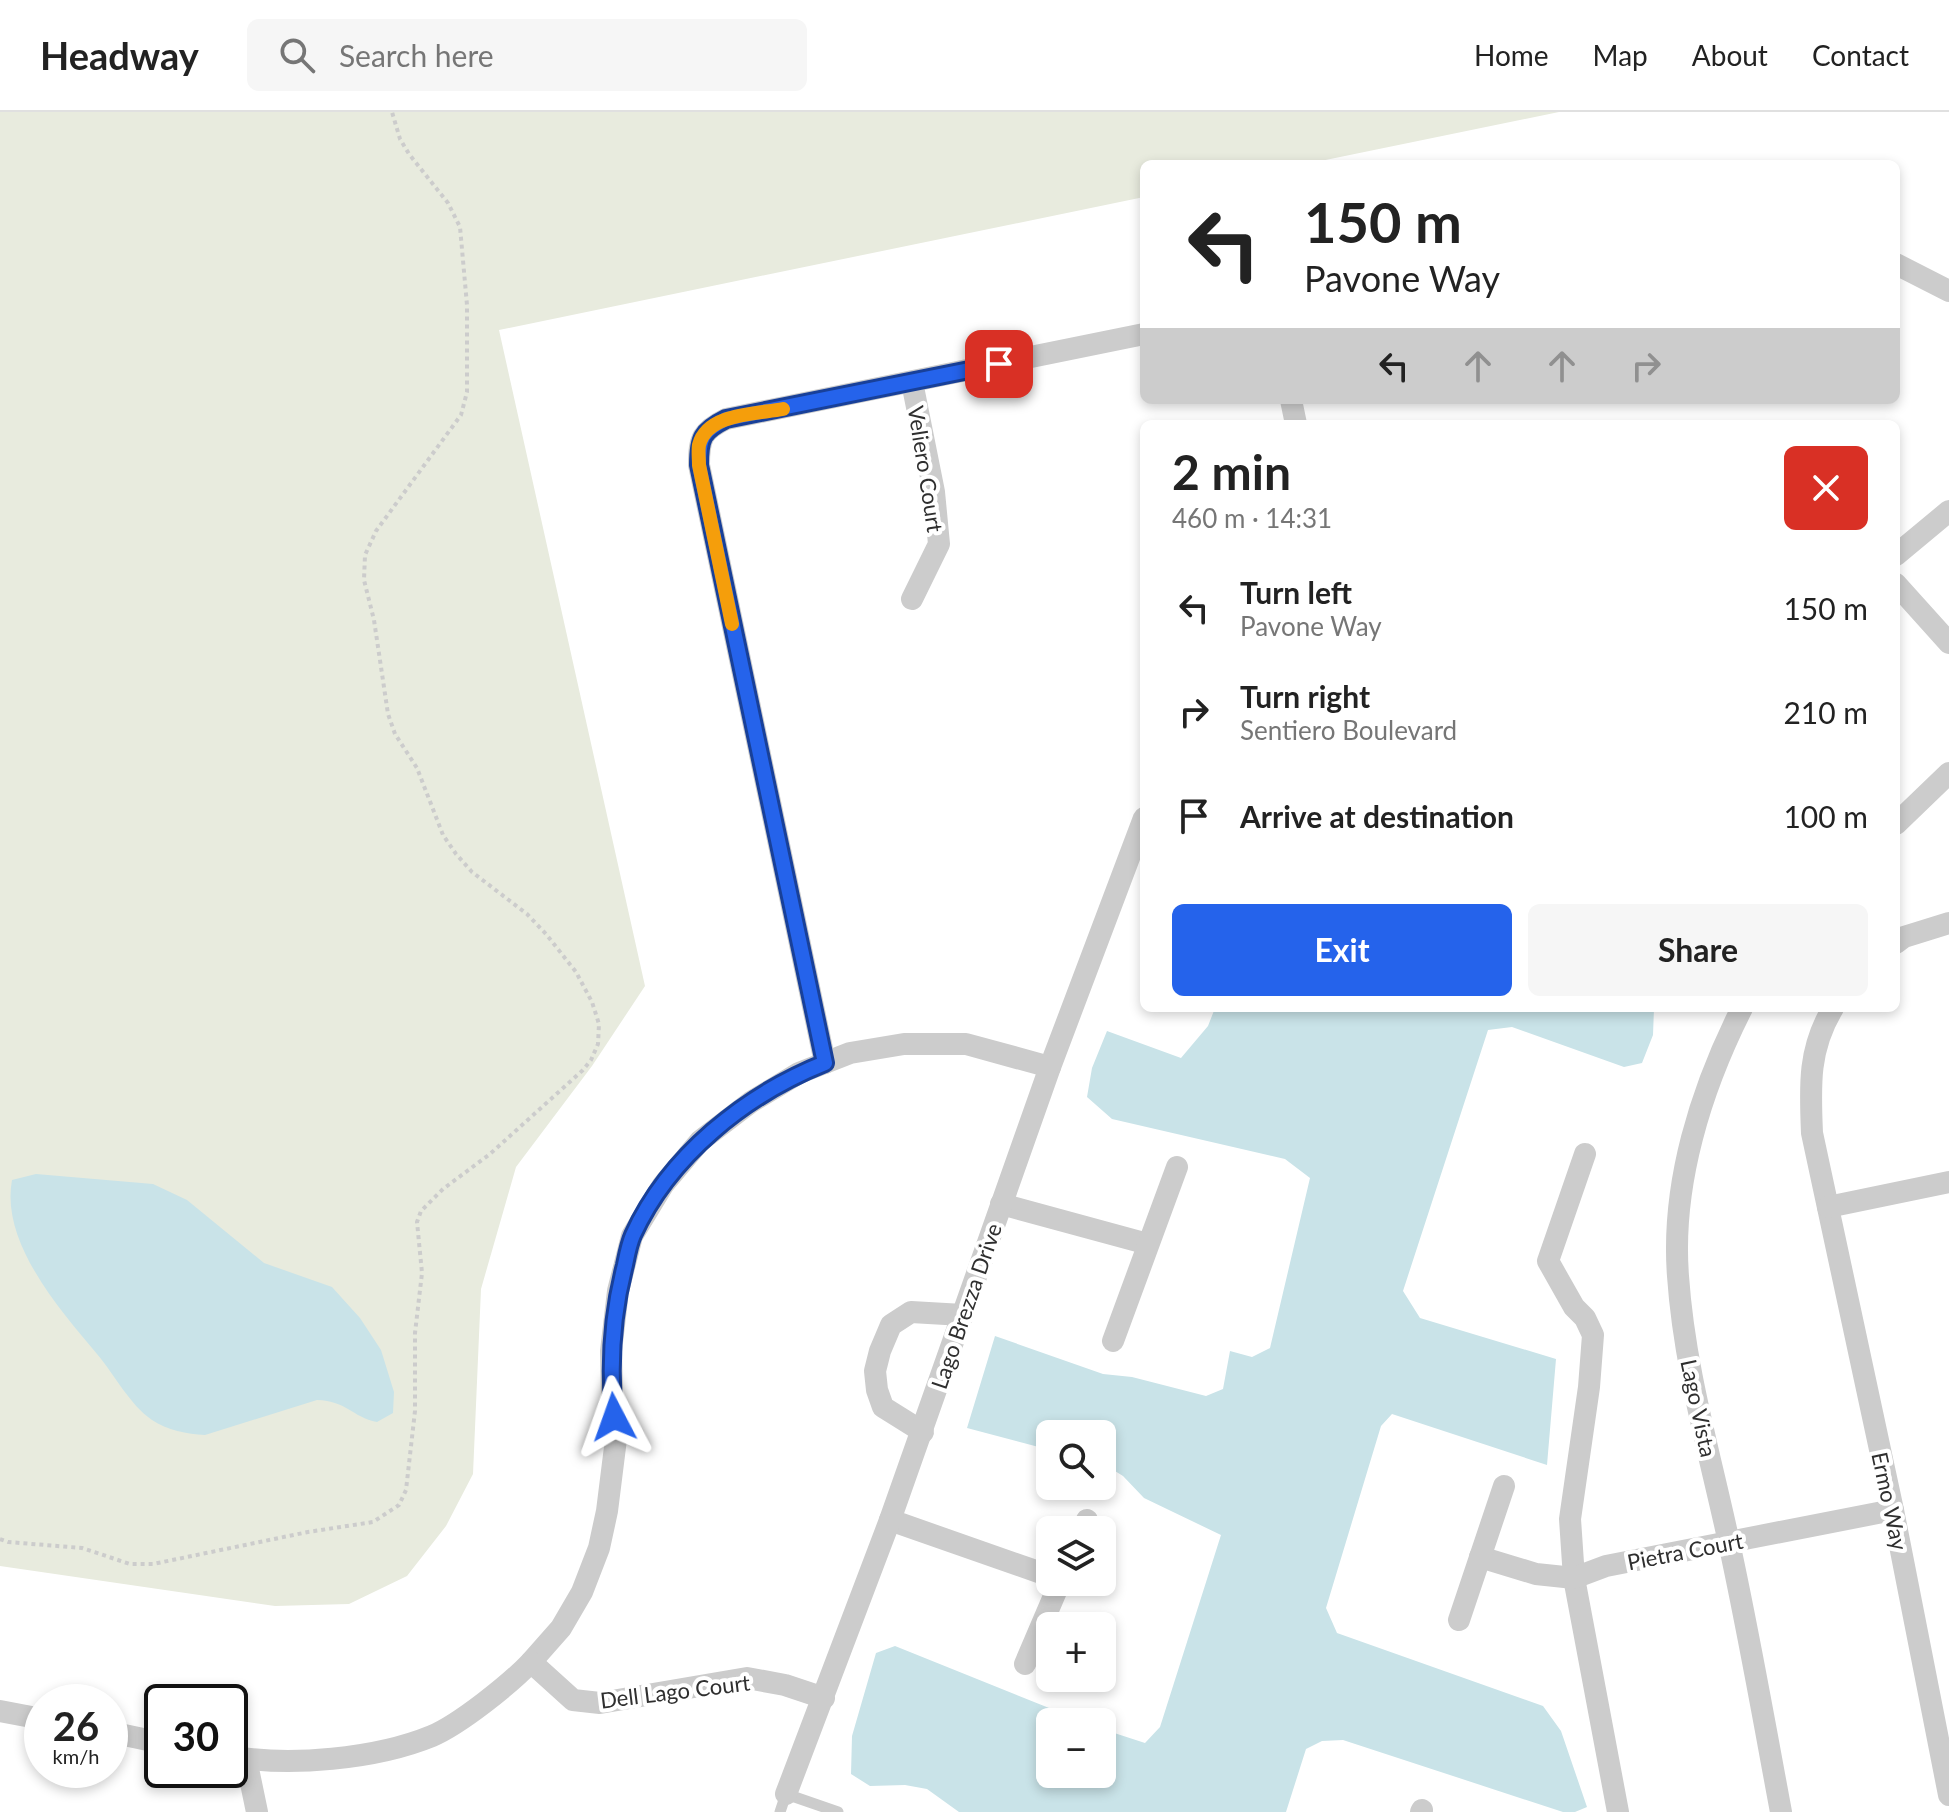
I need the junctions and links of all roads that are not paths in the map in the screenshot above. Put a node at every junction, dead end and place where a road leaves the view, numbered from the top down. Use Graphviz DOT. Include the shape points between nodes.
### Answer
graph roads {
  1 [pos="1900,266"];
  2 [pos="1949,291"];
  3 [pos="1140,335"];
  4 [pos="912,382"];
  5 [pos="1949,511"];
  6 [pos="1900,552"];
  7 [pos="1900,588"];
  8 [pos="912,599"];
  9 [pos="1949,643"];
  10 [pos="1949,773"];
  11 [pos="1900,820"];
  12 [pos="1140,829"];
  13 [pos="1949,923"];
  14 [pos="1900,940"];
  15 [pos="1740,1012"];
  16 [pos="1831,1012"];
  17 [pos="825,1063"];
  18 [pos="1050,1067"];
  19 [pos="1585,1154"];
  20 [pos="1177,1167"];
  21 [pos="1949,1182"];
  22 [pos="1001,1204"];
  23 [pos="1828,1207"];
  24 [pos="1148,1244"];
  25 [pos="963,1315"];
  26 [pos="1113,1341"];
  27 [pos="923,1432"];
  28 [pos="1504,1486"];
  29 [pos="1893,1510"];
  30 [pos="890,1520"];
  31 [pos="1729,1543"];
  32 [pos="1480,1557"];
  33 [pos="1036,1571"];
  34 [pos="1574,1578"];
  35 [pos="1054,1596"];
  36 [pos="1459,1620"];
  37 [pos="531,1662"];
  38 [pos="1025,1664"];
  39 [pos="824,1698"];
  40 [pos="0,1711"];
  41 [pos="24,1716"];
  42 [pos="248,1757"];
  43 [pos="248,1786"];
  44 [pos="1949,1795"];
  45 [pos="783,1803"];
  46 [pos="257,1812"];
  47 [pos="838,1812"];
  48 [pos="1618,1812"];
  49 [pos="1781,1812"];
  1 -- 2 [label="street"];
  3 -- 4 [label="street"];
  4 -- 8 [label="street, Veliero Court" via="939,544"];
  4 -- 17 [label="street" via="726,419 709,428 699,444 699,465"];
  5 -- 6 [label="street"];
  7 -- 9 [label="street"];
  10 -- 11 [label="street"];
  12 -- 18 [label="street, Lago Brezza Drive"];
  13 -- 14 [label="street"];
  15 -- 31 [label="street, Lago Vista" via="1695,1126 1680,1199 1677,1273 1686,1350"];
  16 -- 23 [label="street, Ermo Way" via="1820,1029 1809,1079 1812,1133"];
  17 -- 18 [label="street" via="904,1044 966,1044"];
  17 -- 37 [label="street" via="751,1102 700,1141 663,1185 632,1236 611,1351 616,1439 599,1548 561,1628"];
  18 -- 22 [label="street, Lago Brezza Drive"];
  19 -- 34 [label="street" via="1548,1261 1593,1335 1570,1519"];
  20 -- 24 [label="street"];
  21 -- 23 [label="street"];
  22 -- 24 [label="street"];
  22 -- 25 [label="street, Lago Brezza Drive"];
  23 -- 29 [label="street, Ermo Way"];
  24 -- 26 [label="street"];
  25 -- 27 [label="street, Lago Brezza Drive"];
  25 -- 27 [label="street" via="911,1312 891,1325 880,1351 875,1371 883,1407"];
  27 -- 30 [label="street, Lago Brezza Drive"];
  28 -- 32 [label="street"];
  29 -- 31 [label="street, Pietra Court"];
  29 -- 44 [label="street, Ermo Way"];
  30 -- 33 [label="street"];
  30 -- 39 [label="street, Lago Brezza Drive"];
  31 -- 34 [label="street, Pietra Court" via="1606,1566"];
  31 -- 49 [label="street, Lago Vista"];
  32 -- 34 [label="street, Pietra Court" via="1536,1574"];
  32 -- 36 [label="street"];
  34 -- 48 [label="street"];
  35 -- 38 [label="street"];
  37 -- 39 [label="street, Dell Lago Court" via="573,1700 600,1703 747,1678"];
  37 -- 42 [label="street" via="433,1735 330,1759"];
  39 -- 45 [label="street, Lago Brezza Drive"];
  40 -- 41 [label="street"];
  43 -- 46 [label="street"];
  45 -- 47 [label="lane"];
}
